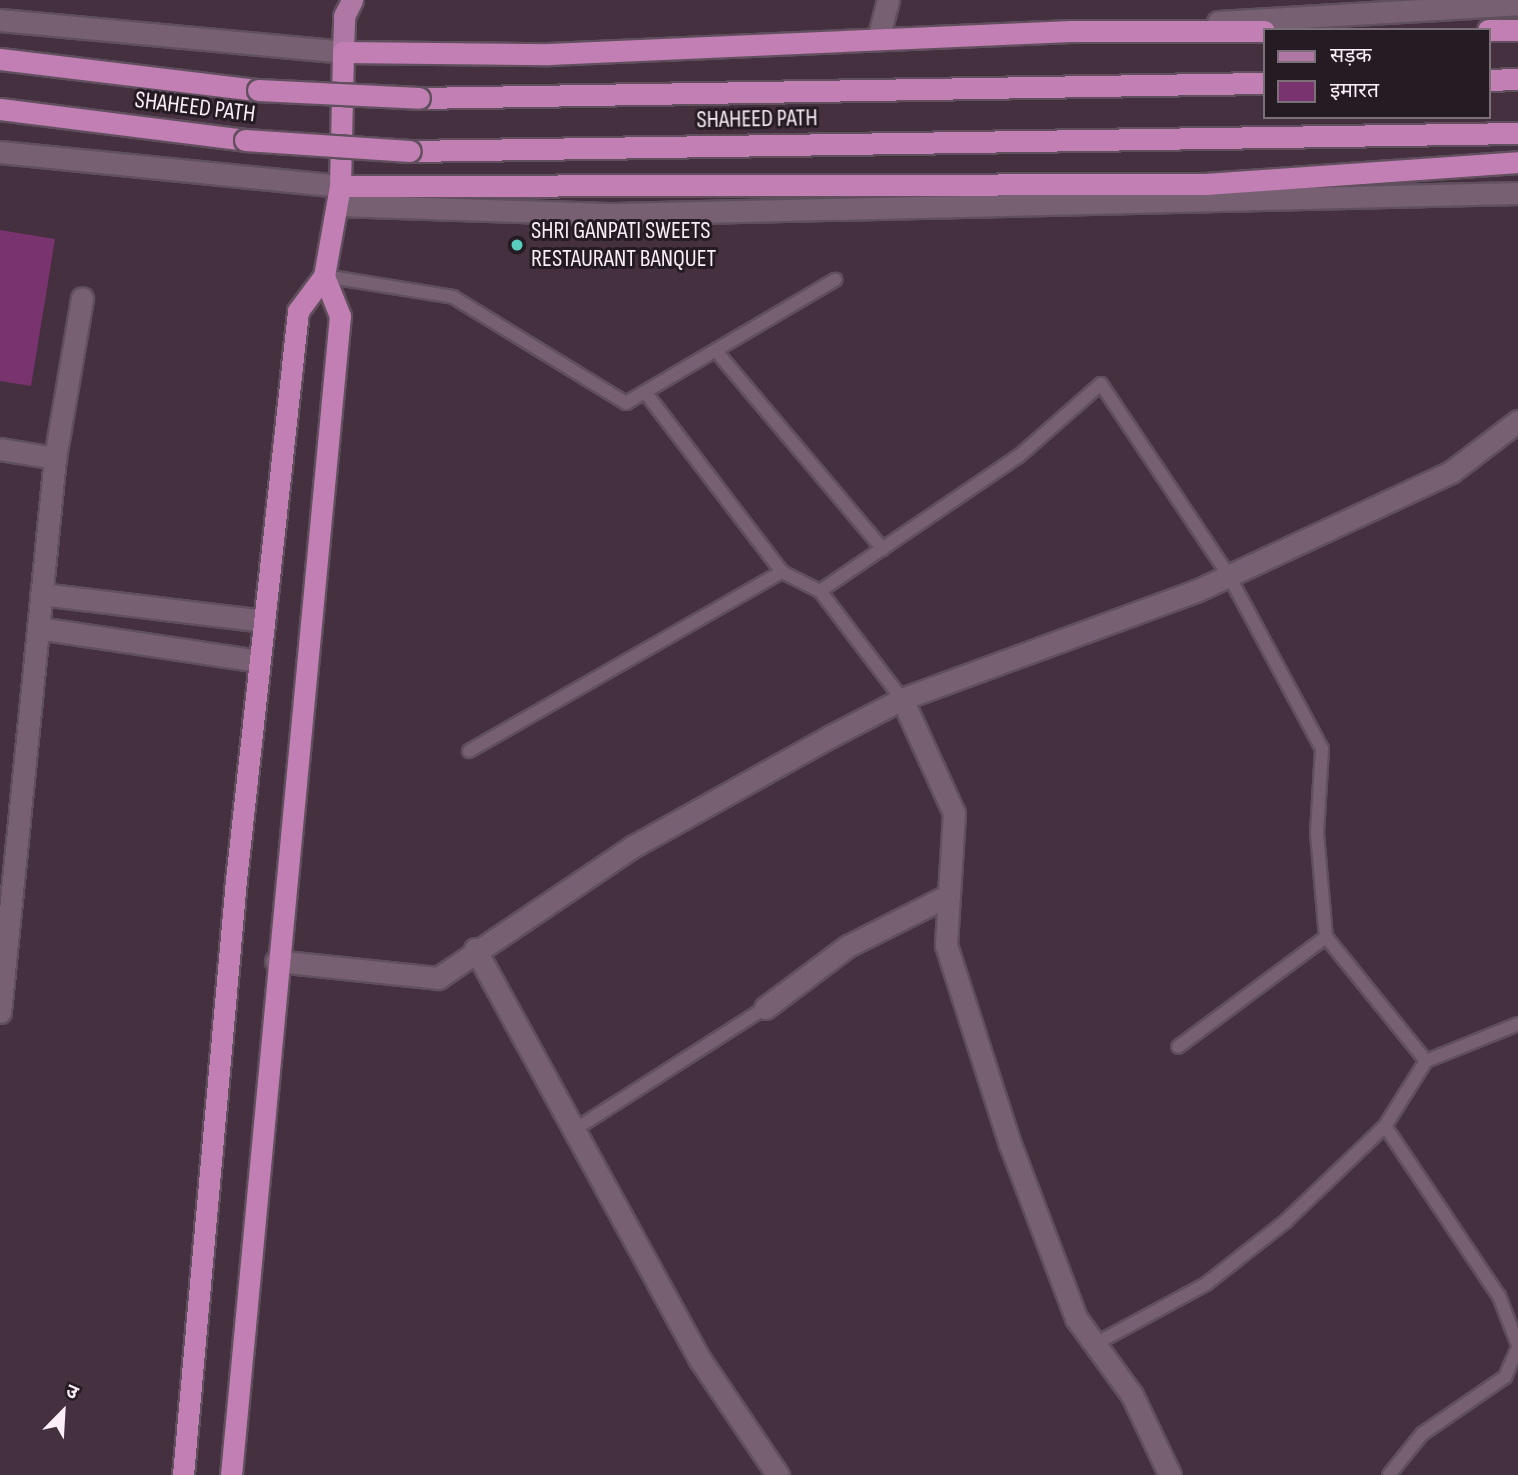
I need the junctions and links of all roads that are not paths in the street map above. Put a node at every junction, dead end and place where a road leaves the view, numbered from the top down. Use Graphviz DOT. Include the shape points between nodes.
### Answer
graph roads {
  1 [pos="888,0"];
  2 [pos="1347,0"];
  3 [pos="1453,4"];
  4 [pos="1518,4"];
  5 [pos="346,5"];
  6 [pos="1366,13"];
  7 [pos="0,20"];
  8 [pos="1490,30"];
  9 [pos="1518,30"];
  10 [pos="1070,31"];
  11 [pos="1262,31"];
  12 [pos="878,39"];
  13 [pos="343,52"];
  14 [pos="0,60"];
  15 [pos="1518,79"];
  16 [pos="1490,80"];
  17 [pos="1262,83"];
  18 [pos="0,109"];
  19 [pos="1518,133"];
  20 [pos="0,152"];
  21 [pos="1518,162"];
  22 [pos="1518,193"];
  23 [pos="339,195"];
  24 [pos="324,276"];
  25 [pos="835,281"];
  26 [pos="82,298"];
  27 [pos="716,351"];
  28 [pos="645,392"];
  29 [pos="1518,421"];
  30 [pos="0,449"];
  31 [pos="55,458"];
  32 [pos="883,548"];
  33 [pos="782,572"];
  34 [pos="1229,576"];
  35 [pos="820,592"];
  36 [pos="41,594"];
  37 [pos="264,621"];
  38 [pos="38,628"];
  39 [pos="260,661"];
  40 [pos="902,699"];
  41 [pos="469,751"];
  42 [pos="949,895"];
  43 [pos="1326,937"];
  44 [pos="475,949"];
  45 [pos="276,961"];
  46 [pos="765,1008"];
  47 [pos="0,1012"];
  48 [pos="1518,1024"];
  49 [pos="1178,1047"];
  50 [pos="1426,1061"];
  51 [pos="1385,1126"];
  52 [pos="574,1130"];
  53 [pos="1095,1344"];
  54 [pos="1518,1346"];
  55 [pos="183,1475"];
  56 [pos="231,1475"];
  57 [pos="778,1475"];
  58 [pos="1170,1475"];
  59 [pos="1389,1475"];
  1 -- 12 [label="street"];
  2 -- 6 [label="street"];
  3 -- 4 [label="street"];
  3 -- 6 [label="street"];
  5 -- 13 [label="main road"];
  6 -- 10 [label="street"];
  7 -- 13 [label="street"];
  8 -- 9 [label="highway"];
  10 -- 11 [label="highway"];
  10 -- 12 [label="highway"];
  12 -- 13 [label="highway" via="549,54"];
  13 -- 23 [label="highway"];
  14 -- 17 [label="highway, SHAHEED PATH, bridge" via="258,90 419,98"];
  15 -- 16 [label="highway"];
  18 -- 19 [label="highway, SHAHEED PATH, bridge" via="245,140 410,151"];
  20 -- 23 [label="street"];
  21 -- 23 [label="highway" via="1205,184"];
  22 -- 23 [label="street" via="615,214"];
  23 -- 24 [label="highway"];
  24 -- 28 [label="lane" via="453,297 626,403"];
  24 -- 37 [label="highway" via="298,311"];
  24 -- 45 [label="highway" via="340,317"];
  25 -- 27 [label="lane"];
  26 -- 31 [label="street"];
  27 -- 28 [label="lane"];
  27 -- 32 [label="lane"];
  28 -- 33 [label="lane"];
  29 -- 34 [label="street" via="1451,472"];
  30 -- 31 [label="street"];
  31 -- 36 [label="street"];
  32 -- 34 [label="lane" via="1018,456 1101,384"];
  32 -- 35 [label="lane"];
  33 -- 35 [label="lane"];
  33 -- 41 [label="lane"];
  34 -- 40 [label="street"];
  34 -- 43 [label="lane" via="1322,749 1317,833"];
  35 -- 40 [label="lane"];
  36 -- 37 [label="street"];
  36 -- 38 [label="street"];
  37 -- 39 [label="highway"];
  38 -- 39 [label="street"];
  38 -- 47 [label="street"];
  39 -- 55 [label="highway"];
  40 -- 42 [label="street" via="954,813"];
  40 -- 44 [label="street" via="634,846"];
  42 -- 46 [label="street" via="848,946"];
  42 -- 53 [label="street" via="946,945 1010,1144 1076,1318"];
  43 -- 49 [label="lane"];
  43 -- 50 [label="lane"];
  44 -- 45 [label="street" via="438,978"];
  44 -- 52 [label="street"];
  45 -- 56 [label="highway"];
  46 -- 52 [label="lane"];
  48 -- 50 [label="lane"];
  50 -- 51 [label="lane"];
  51 -- 53 [label="lane" via="1286,1222 1206,1284"];
  51 -- 54 [label="lane" via="1499,1296"];
  52 -- 57 [label="street" via="701,1361"];
  53 -- 58 [label="street" via="1132,1395"];
  54 -- 59 [label="lane" via="1505,1377 1422,1434"];
}
